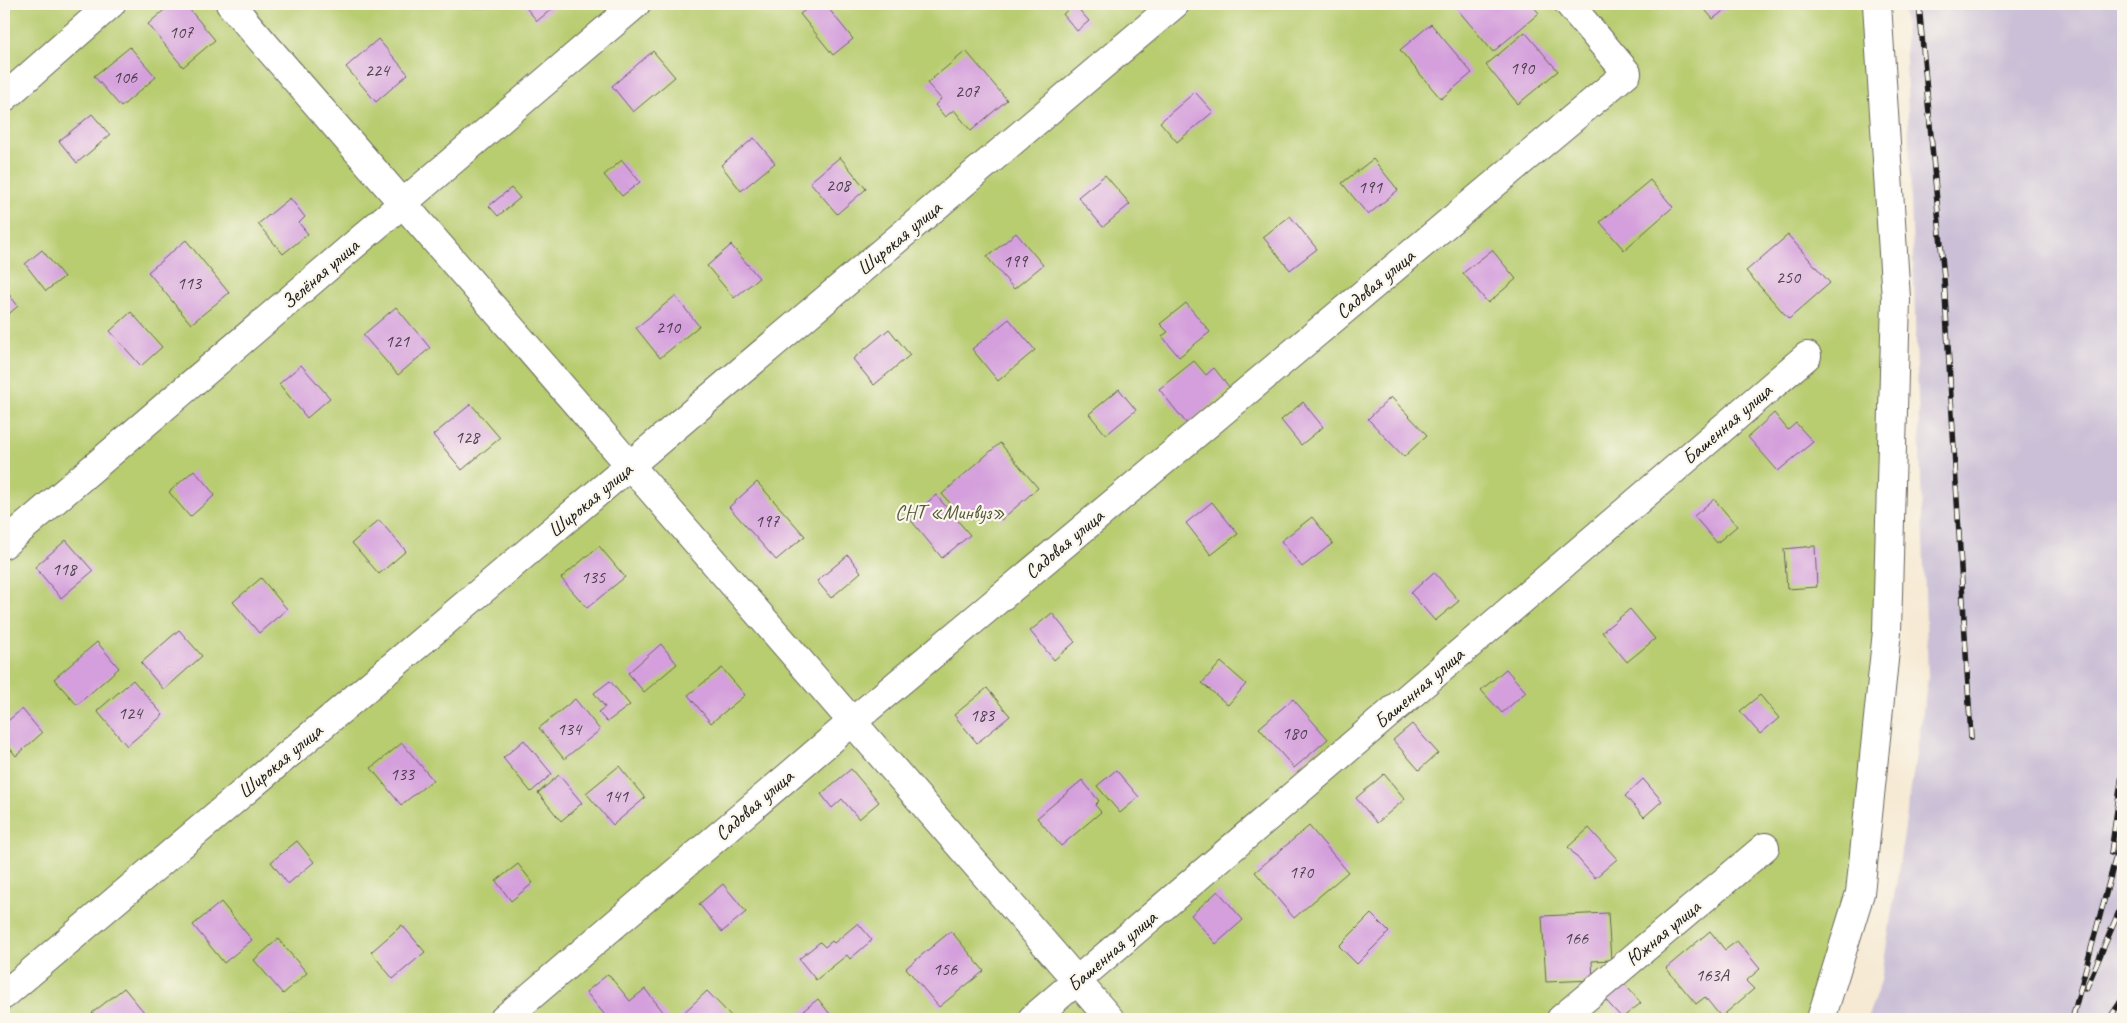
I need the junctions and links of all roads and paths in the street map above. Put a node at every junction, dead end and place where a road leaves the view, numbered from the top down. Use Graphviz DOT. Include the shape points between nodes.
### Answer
graph roads {
  1 [pos="111,4"];
  2 [pos="230,4"];
  3 [pos="636,4"];
  4 [pos="1175,4"];
  5 [pos="1569,4"];
  6 [pos="1877,4"];
  7 [pos="4,98"];
  8 [pos="403,203"];
  9 [pos="1806,356"];
  10 [pos="630,465"];
  11 [pos="4,544"];
  12 [pos="852,722"];
  13 [pos="1764,847"];
  14 [pos="1077,981"];
  15 [pos="4,995"];
  16 [pos="504,1019"];
  17 [pos="1032,1019"];
  18 [pos="1110,1019"];
  19 [pos="1561,1019"];
  20 [pos="1821,1019"];
  1 -- 7 [label="street"];
  2 -- 8 [label="street"];
  3 -- 8 [label="street, Зелёная улица"];
  4 -- 10 [label="street, Широкая улица"];
  5 -- 12 [label="street, Садовая улица" via="1627,73"];
  6 -- 20 [label="street" via="1896,299 1887,631 1860,893"];
  8 -- 10 [label="street"];
  8 -- 11 [label="street, Зелёная улица"];
  9 -- 14 [label="street, Башенная улица"];
  10 -- 12 [label="street"];
  10 -- 15 [label="street, Широкая улица"];
  12 -- 14 [label="street"];
  12 -- 16 [label="street, Садовая улица"];
  13 -- 19 [label="street, Южная улица"];
  14 -- 17 [label="street, Башенная улица"];
  14 -- 18 [label="street"];
}
